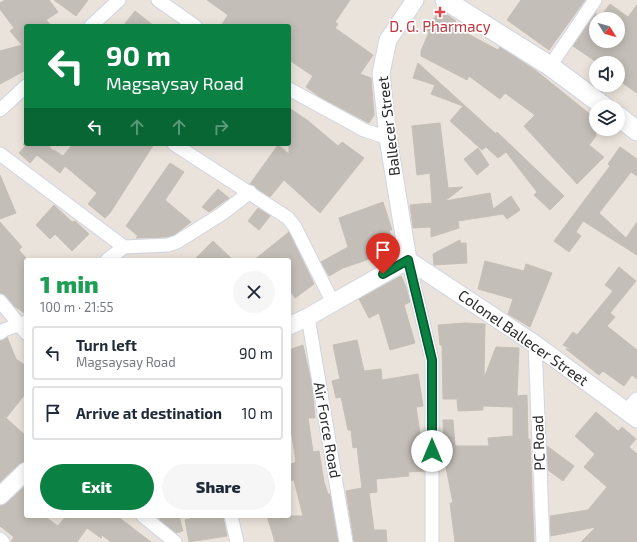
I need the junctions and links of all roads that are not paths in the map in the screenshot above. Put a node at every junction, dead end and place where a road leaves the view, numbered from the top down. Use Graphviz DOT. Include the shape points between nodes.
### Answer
graph roads {
  1 [pos="119,0"];
  2 [pos="158,0"];
  3 [pos="415,0"];
  4 [pos="445,0"];
  5 [pos="595,0"];
  6 [pos="93,24"];
  7 [pos="192,24"];
  8 [pos="550,66"];
  9 [pos="24,88"];
  10 [pos="291,90"];
  11 [pos="596,100"];
  12 [pos="0,110"];
  13 [pos="625,122"];
  14 [pos="637,131"];
  15 [pos="388,138"];
  16 [pos="177,146"];
  17 [pos="0,154"];
  18 [pos="250,192"];
  19 [pos="124,247"];
  20 [pos="110,258"];
  21 [pos="408,260"];
  22 [pos="0,301"];
  23 [pos="333,303"];
  24 [pos="308,317"];
  25 [pos="291,325"];
  26 [pos="24,326"];
  27 [pos="0,333"];
  28 [pos="535,344"];
  29 [pos="633,410"];
  30 [pos="24,473"];
  31 [pos="0,496"];
  32 [pos="146,518"];
  33 [pos="231,518"];
  34 [pos="0,540"];
  35 [pos="3,542"];
  36 [pos="176,542"];
  37 [pos="237,542"];
  38 [pos="346,542"];
  39 [pos="432,542"];
  40 [pos="543,542"];
  1 -- 6 [label="street"];
  2 -- 7 [label="street"];
  3 -- 15 [label="street, Ballecer Street" via="388,40 381,73"];
  4 -- 8 [label="main road"];
  5 -- 8 [label="street"];
  8 -- 11 [label="main road"];
  9 -- 12 [label="street"];
  10 -- 15 [label="street" via="364,130"];
  13 -- 14 [label="main road"];
  15 -- 21 [label="street, Ballecer Street"];
  16 -- 18 [label="street"];
  17 -- 19 [label="street"];
  18 -- 19 [label="street" via="223,213 176,242 168,245"];
  18 -- 23 [label="street" via="288,218 295,227"];
  19 -- 20 [label="street"];
  21 -- 23 [label="street"];
  21 -- 28 [label="street, Colonel Ballecer Street"];
  21 -- 39 [label="street" via="432,360"];
  22 -- 26 [label="street"];
  23 -- 24 [label="street"];
  24 -- 25 [label="street"];
  24 -- 38 [label="street, Air Force Road"];
  26 -- 27 [label="street"];
  28 -- 29 [label="street, Colonel Ballecer Street"];
  28 -- 40 [label="street, PC Road"];
  30 -- 31 [label="street"];
  32 -- 36 [label="street"];
  33 -- 37 [label="street"];
  34 -- 35 [label="street"];
}
